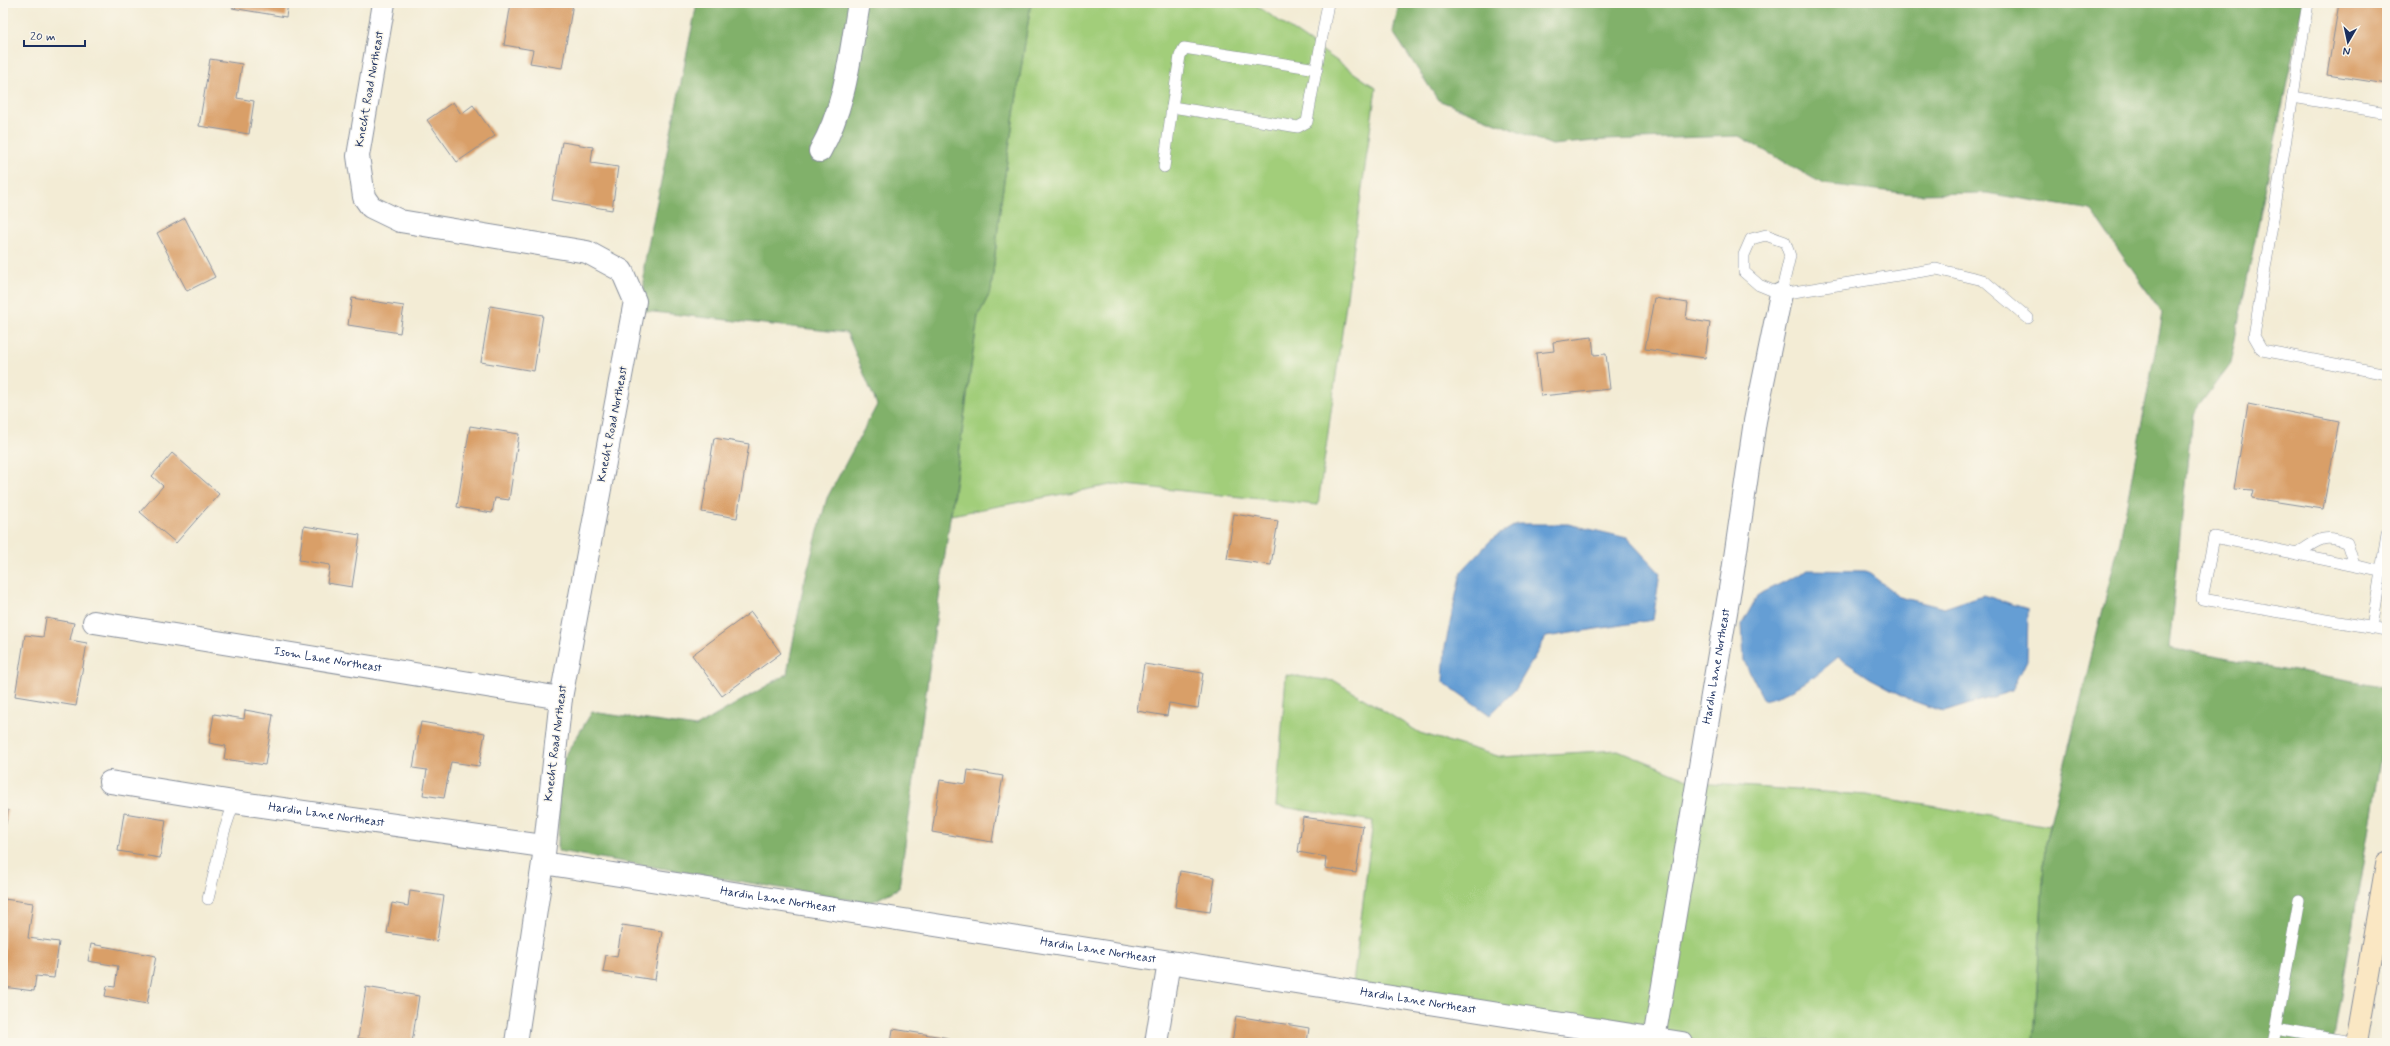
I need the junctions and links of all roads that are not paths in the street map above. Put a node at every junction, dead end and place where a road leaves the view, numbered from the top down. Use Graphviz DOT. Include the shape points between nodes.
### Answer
graph roads {
  1 [pos="384,3"];
  2 [pos="859,3"];
  3 [pos="1328,3"];
  4 [pos="2308,3"];
  5 [pos="1317,69"];
  6 [pos="2293,97"];
  7 [pos="1172,106"];
  8 [pos="2387,113"];
  9 [pos="820,151"];
  10 [pos="1164,167"];
  11 [pos="1781,294"];
  12 [pos="2028,318"];
  13 [pos="2387,374"];
  14 [pos="2387,534"];
  15 [pos="2297,554"];
  16 [pos="2354,565"];
  17 [pos="2380,571"];
  18 [pos="94,622"];
  19 [pos="2372,628"];
  20 [pos="2387,630"];
  21 [pos="561,698"];
  22 [pos="110,782"];
  23 [pos="234,802"];
  24 [pos="543,855"];
  25 [pos="2387,864"];
  26 [pos="208,899"];
  27 [pos="2299,900"];
  28 [pos="1169,962"];
  29 [pos="2276,1029"];
  30 [pos="1654,1039"];
  31 [pos="516,1043"];
  32 [pos="1156,1043"];
  33 [pos="1682,1043"];
  34 [pos="2273,1043"];
  35 [pos="2356,1043"];
  1 -- 21 [label="street, Knecht Road Northeast" via="358,156 364,197 371,207 400,220 587,252 622,271 636,301"];
  2 -- 9 [label="street" via="839,109"];
  3 -- 5 [label="lane"];
  4 -- 6 [label="lane"];
  5 -- 7 [label="lane" via="1309,117 1307,122 1298,127"];
  5 -- 7 [label="lane" via="1184,48 1180,56"];
  6 -- 8 [label="lane"];
  6 -- 13 [label="lane" via="2254,336 2262,350"];
  7 -- 10 [label="lane"];
  11 -- 11 [label="lane" via="1759,285 1744,272 1744,255 1751,239 1766,235 1785,242 1790,256"];
  11 -- 12 [label="lane" via="1936,269 1983,280"];
  11 -- 30 [label="street, Hardin Lane Northeast" via="1755,421 1733,571"];
  14 -- 17 [label="lane"];
  15 -- 16 [label="lane"];
  15 -- 16 [label="lane" via="2325,537 2337,538 2347,543"];
  15 -- 19 [label="lane" via="2214,537 2202,599"];
  16 -- 17 [label="lane"];
  17 -- 19 [label="lane"];
  18 -- 21 [label="street, Isom Lane Northeast"];
  19 -- 20 [label="lane"];
  21 -- 24 [label="street, Knecht Road Northeast"];
  22 -- 23 [label="street, Hardin Lane Northeast"];
  23 -- 24 [label="street, Hardin Lane Northeast"];
  23 -- 26 [label="lane"];
  24 -- 28 [label="street, Hardin Lane Northeast"];
  24 -- 31 [label="street, Knecht Road Northeast"];
  25 -- 35 [label="main road"];
  27 -- 29 [label="lane"];
  28 -- 30 [label="street, Hardin Lane Northeast"];
  28 -- 32 [label="street"];
  29 -- 34 [label="lane"];
  29 -- 35 [label="lane"];
  30 -- 33 [label="street, Hardin Lane Northeast"];
}
